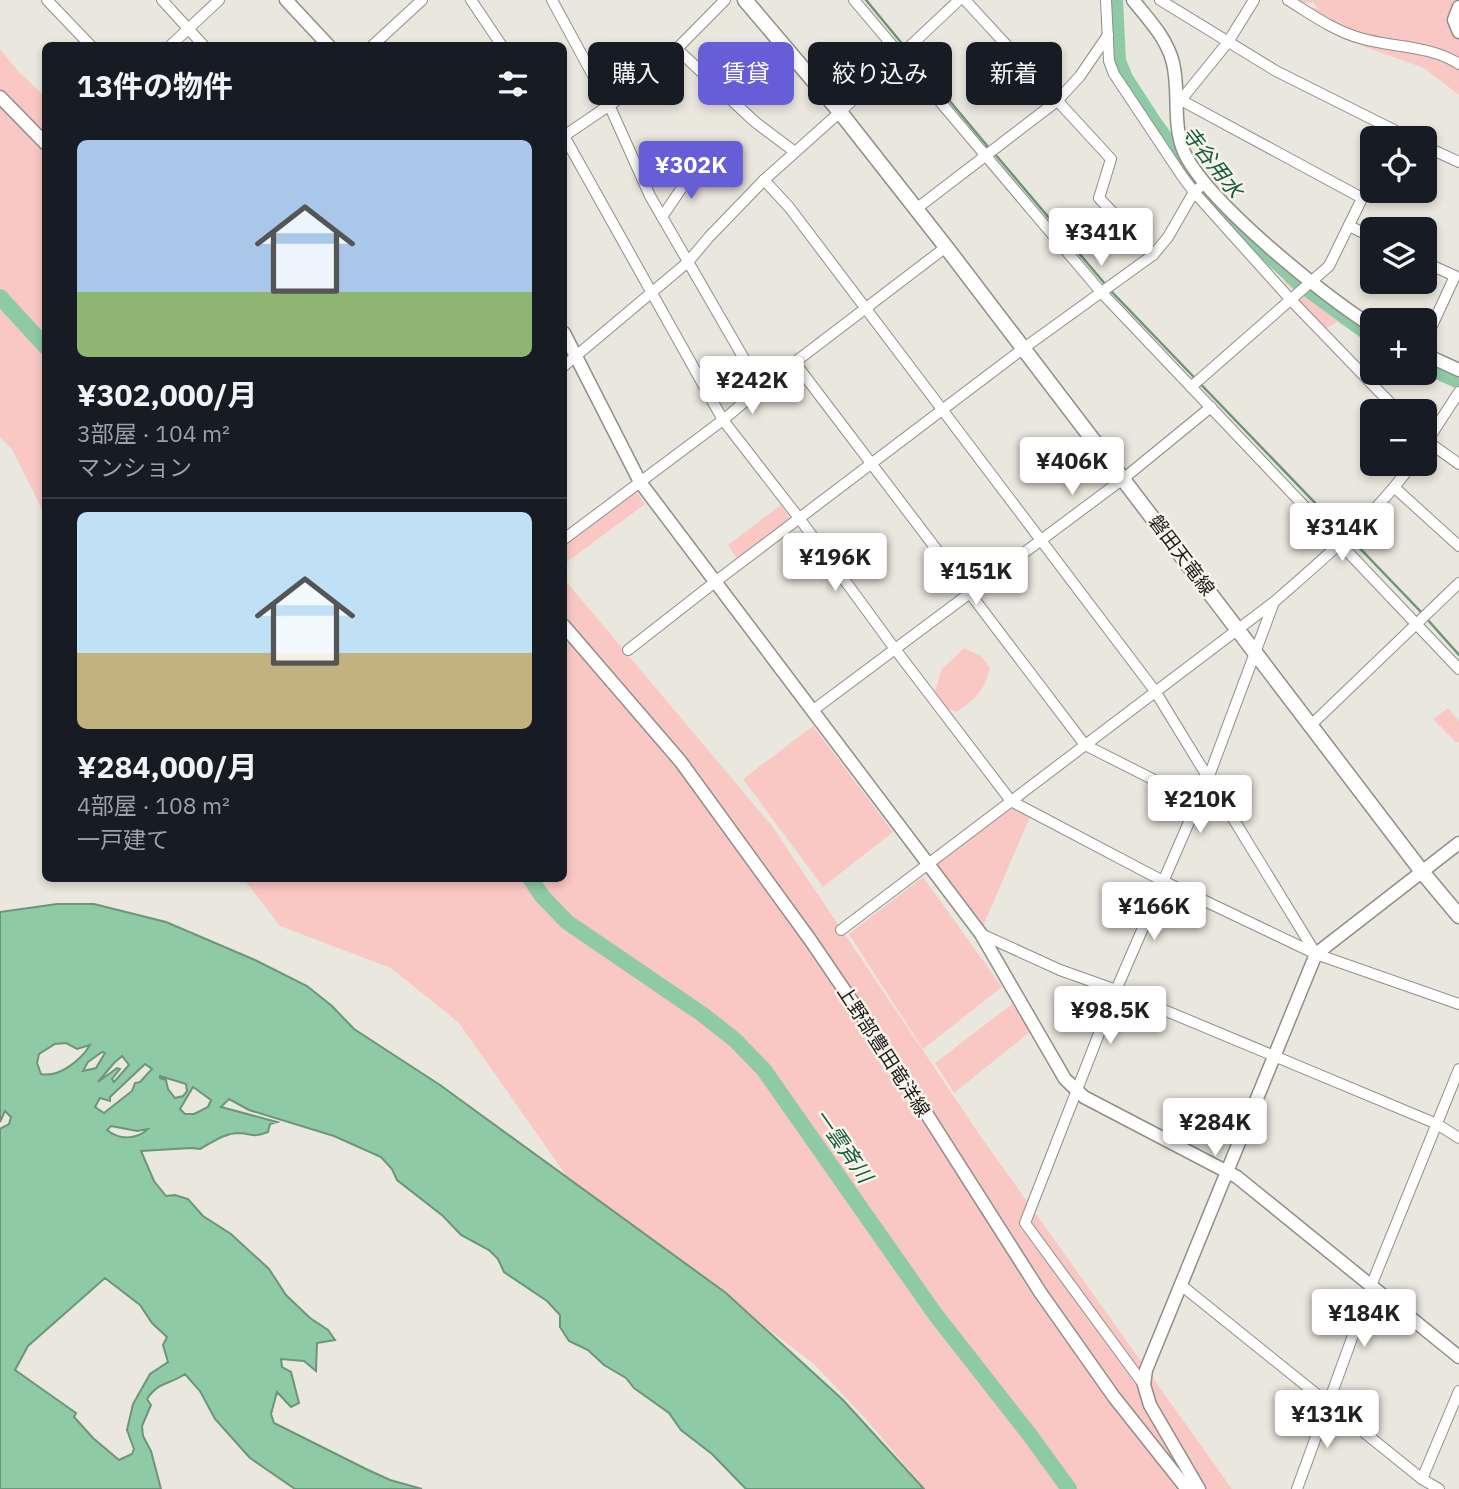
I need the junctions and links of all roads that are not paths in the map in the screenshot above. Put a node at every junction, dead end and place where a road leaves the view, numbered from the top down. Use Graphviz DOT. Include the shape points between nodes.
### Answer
graph roads {
  1 [pos="47,0"];
  2 [pos="162,0"];
  3 [pos="219,0"];
  4 [pos="286,0"];
  5 [pos="422,0"];
  6 [pos="471,0"];
  7 [pos="552,0"];
  8 [pos="725,0"];
  9 [pos="745,0"];
  10 [pos="855,0"];
  11 [pos="959,0"];
  12 [pos="965,0"];
  13 [pos="1107,0"];
  14 [pos="1133,0"];
  15 [pos="1160,0"];
  16 [pos="1254,0"];
  17 [pos="1289,0"];
  18 [pos="1459,7"];
  19 [pos="188,29"];
  20 [pos="1459,32"];
  21 [pos="1108,35"];
  22 [pos="87,42"];
  23 [pos="174,42"];
  24 [pos="200,42"];
  25 [pos="325,42"];
  26 [pos="376,42"];
  27 [pos="499,42"];
  28 [pos="890,42"];
  29 [pos="915,42"];
  30 [pos="1003,42"];
  31 [pos="1228,42"];
  32 [pos="684,44"];
  33 [pos="684,56"];
  34 [pos="1459,64"];
  35 [pos="1062,96"];
  36 [pos="0,97"];
  37 [pos="1179,99"];
  38 [pos="613,105"];
  39 [pos="847,105"];
  40 [pos="944,105"];
  41 [pos="1052,105"];
  42 [pos="1061,105"];
  43 [pos="610,107"];
  44 [pos="840,112"];
  45 [pos="1377,126"];
  46 [pos="567,134"];
  47 [pos="42,140"];
  48 [pos="567,141"];
  49 [pos="795,152"];
  50 [pos="1437,152"];
  51 [pos="986,155"];
  52 [pos="1459,163"];
  53 [pos="696,167"];
  54 [pos="764,180"];
  55 [pos="1205,183"];
  56 [pos="1194,192"];
  57 [pos="1360,197"];
  58 [pos="1360,202"];
  59 [pos="916,209"];
  60 [pos="662,217"];
  61 [pos="1349,226"];
  62 [pos="1360,231"];
  63 [pos="946,247"];
  64 [pos="1153,255"];
  65 [pos="688,262"];
  66 [pos="1437,267"];
  67 [pos="1312,282"];
  68 [pos="1101,292"];
  69 [pos="650,293"];
  70 [pos="1291,300"];
  71 [pos="865,309"];
  72 [pos="1437,315"];
  73 [pos="1360,317"];
  74 [pos="567,338"];
  75 [pos="1024,348"];
  76 [pos="576,355"];
  77 [pos="1437,360"];
  78 [pos="567,363"];
  79 [pos="795,363"];
  80 [pos="1459,370"];
  81 [pos="1191,387"];
  82 [pos="761,388"];
  83 [pos="1459,392"];
  84 [pos="1386,399"];
  85 [pos="1211,408"];
  86 [pos="942,410"];
  87 [pos="723,421"];
  88 [pos="1437,425"];
  89 [pos="1437,449"];
  90 [pos="1459,464"];
  91 [pos="872,465"];
  92 [pos="1404,476"];
  93 [pos="1123,479"];
  94 [pos="640,482"];
  95 [pos="1395,488"];
  96 [pos="799,519"];
  97 [pos="567,537"];
  98 [pos="1040,541"];
  99 [pos="1341,543"];
  100 [pos="1459,546"];
  101 [pos="715,582"];
  102 [pos="1459,583"];
  103 [pos="969,593"];
  104 [pos="1274,602"];
  105 [pos="1417,623"];
  106 [pos="567,629"];
  107 [pos="1238,629"];
  108 [pos="895,649"];
  109 [pos="628,650"];
  110 [pos="1255,650"];
  111 [pos="1459,669"];
  112 [pos="1155,691"];
  113 [pos="813,711"];
  114 [pos="1311,725"];
  115 [pos="1084,745"];
  116 [pos="1209,776"];
  117 [pos="1011,801"];
  118 [pos="1198,802"];
  119 [pos="1459,844"];
  120 [pos="928,863"];
  121 [pos="1423,873"];
  122 [pos="1163,881"];
  123 [pos="1459,916"];
  124 [pos="841,930"];
  125 [pos="981,934"];
  126 [pos="1316,954"];
  127 [pos="1116,990"];
  128 [pos="1459,1004"];
  129 [pos="1274,1055"];
  130 [pos="1459,1069"];
  131 [pos="1075,1091"];
  132 [pos="1437,1124"];
  133 [pos="1459,1138"];
  134 [pos="1227,1171"];
  135 [pos="1181,1285"];
  136 [pos="1371,1286"];
  137 [pos="1459,1357"];
  138 [pos="1144,1385"];
  139 [pos="1459,1391"];
  140 [pos="1328,1401"];
  141 [pos="1422,1479"];
  142 [pos="1187,1489"];
  143 [pos="1199,1489"];
  144 [pos="1297,1489"];
  145 [pos="1439,1489"];
  1 -- 22 [label="street"];
  2 -- 19 [label="street"];
  3 -- 19 [label="street"];
  4 -- 25 [label="street"];
  5 -- 26 [label="street"];
  6 -- 27 [label="street"];
  7 -- 43 [label="street"];
  8 -- 32 [label="street"];
  9 -- 44 [label="main road, 磐田天竜線"];
  10 -- 28 [label="street"];
  11 -- 29 [label="street"];
  12 -- 30 [label="street"];
  13 -- 21 [label="street"];
  14 -- 37 [label="street" via="1165,42"];
  15 -- 31 [label="street"];
  16 -- 31 [label="street"];
  17 -- 34 [label="street" via="1349,34 1441,54"];
  18 -- 20 [label="street" via="1454,20"];
  19 -- 23 [label="street"];
  19 -- 24 [label="street"];
  21 -- 35 [label="street"];
  21 -- 56 [label="street" via="1114,74"];
  31 -- 37 [label="street"];
  31 -- 45 [label="street"];
  33 -- 49 [label="street" via="755,122"];
  36 -- 47 [label="street"];
  37 -- 55 [label="street" via="1179,135"];
  37 -- 57 [label="street"];
  38 -- 43 [label="street"];
  39 -- 44 [label="street"];
  40 -- 51 [label="street"];
  41 -- 51 [label="street"];
  42 -- 64 [label="street" via="1111,159 1099,198"];
  43 -- 46 [label="street"];
  43 -- 60 [label="street"];
  44 -- 49 [label="street"];
  44 -- 59 [label="main road, 磐田天竜線"];
  48 -- 69 [label="street"];
  49 -- 54 [label="street"];
  50 -- 52 [label="street"];
  51 -- 59 [label="street"];
  51 -- 68 [label="street"];
  53 -- 60 [label="street"];
  54 -- 65 [label="street"];
  54 -- 71 [label="street"];
  55 -- 56 [label="street"];
  55 -- 67 [label="street"];
  56 -- 64 [label="street"];
  56 -- 70 [label="street"];
  58 -- 61 [label="street"];
  59 -- 63 [label="main road, 磐田天竜線"];
  60 -- 65 [label="street"];
  61 -- 62 [label="street"];
  61 -- 67 [label="street" via="1329,266"];
  63 -- 71 [label="street"];
  63 -- 75 [label="main road, 磐田天竜線"];
  64 -- 68 [label="street"];
  65 -- 69 [label="street"];
  65 -- 82 [label="street"];
  66 -- 72 [label="street" via="1455,276"];
  67 -- 70 [label="street"];
  67 -- 73 [label="street"];
  68 -- 75 [label="street"];
  68 -- 81 [label="street"];
  69 -- 76 [label="street"];
  69 -- 87 [label="street"];
  70 -- 81 [label="street"];
  70 -- 84 [label="street"];
  71 -- 79 [label="street"];
  71 -- 86 [label="street"];
  74 -- 76 [label="street"];
  75 -- 86 [label="street"];
  75 -- 93 [label="main road, 磐田天竜線"];
  76 -- 78 [label="street"];
  76 -- 94 [label="street"];
  77 -- 80 [label="street"];
  79 -- 82 [label="street"];
  79 -- 91 [label="street"];
  81 -- 85 [label="street"];
  82 -- 87 [label="street"];
  83 -- 88 [label="street"];
  85 -- 93 [label="street"];
  85 -- 99 [label="street"];
  86 -- 91 [label="street"];
  86 -- 98 [label="street"];
  87 -- 94 [label="street"];
  87 -- 96 [label="street"];
  89 -- 90 [label="street"];
  91 -- 96 [label="street"];
  91 -- 103 [label="street"];
  92 -- 95 [label="street"];
  93 -- 98 [label="street"];
  93 -- 107 [label="main road, 磐田天竜線"];
  94 -- 97 [label="street"];
  94 -- 101 [label="street"];
  95 -- 99 [label="street"];
  95 -- 100 [label="street"];
  96 -- 101 [label="street"];
  96 -- 108 [label="street"];
  98 -- 103 [label="street"];
  98 -- 112 [label="street"];
  99 -- 104 [label="street"];
  99 -- 105 [label="street"];
  101 -- 109 [label="street"];
  101 -- 113 [label="street"];
  102 -- 105 [label="street"];
  103 -- 108 [label="street"];
  103 -- 115 [label="street"];
  104 -- 107 [label="street"];
  104 -- 110 [label="street"];
  105 -- 111 [label="street"];
  105 -- 114 [label="street"];
  106 -- 142 [label="street, 上野部豊田竜洋線" via="681,762 794,918 898,1069 1040,1292 1114,1398"];
  107 -- 110 [label="main road, 磐田天竜線"];
  107 -- 112 [label="street"];
  108 -- 113 [label="street"];
  108 -- 117 [label="street"];
  110 -- 114 [label="main road, 磐田天竜線"];
  110 -- 116 [label="street"];
  112 -- 115 [label="street"];
  112 -- 116 [label="street"];
  113 -- 120 [label="street"];
  114 -- 121 [label="main road, 磐田天竜線"];
  115 -- 117 [label="street"];
  115 -- 118 [label="street"];
  116 -- 118 [label="street"];
  116 -- 126 [label="street"];
  117 -- 120 [label="street"];
  117 -- 122 [label="street"];
  118 -- 122 [label="street"];
  119 -- 121 [label="street"];
  120 -- 124 [label="street"];
  120 -- 125 [label="street"];
  121 -- 123 [label="main road, 磐田天竜線"];
  121 -- 126 [label="street"];
  122 -- 126 [label="street"];
  122 -- 127 [label="street"];
  125 -- 127 [label="street" via="1049,966"];
  125 -- 131 [label="street"];
  126 -- 128 [label="street"];
  126 -- 129 [label="street"];
  127 -- 129 [label="street"];
  127 -- 131 [label="street"];
  129 -- 132 [label="street"];
  129 -- 134 [label="street"];
  130 -- 132 [label="street"];
  131 -- 134 [label="street"];
  131 -- 138 [label="street" via="1025,1223"];
  132 -- 133 [label="street"];
  132 -- 136 [label="street"];
  134 -- 135 [label="street"];
  134 -- 136 [label="street"];
  135 -- 138 [label="street"];
  135 -- 140 [label="street"];
  136 -- 137 [label="street"];
  136 -- 140 [label="street"];
  138 -- 143 [label="street" via="1150,1405"];
  139 -- 141 [label="street"];
  140 -- 141 [label="street"];
  140 -- 144 [label="street"];
  141 -- 145 [label="street"];
}
